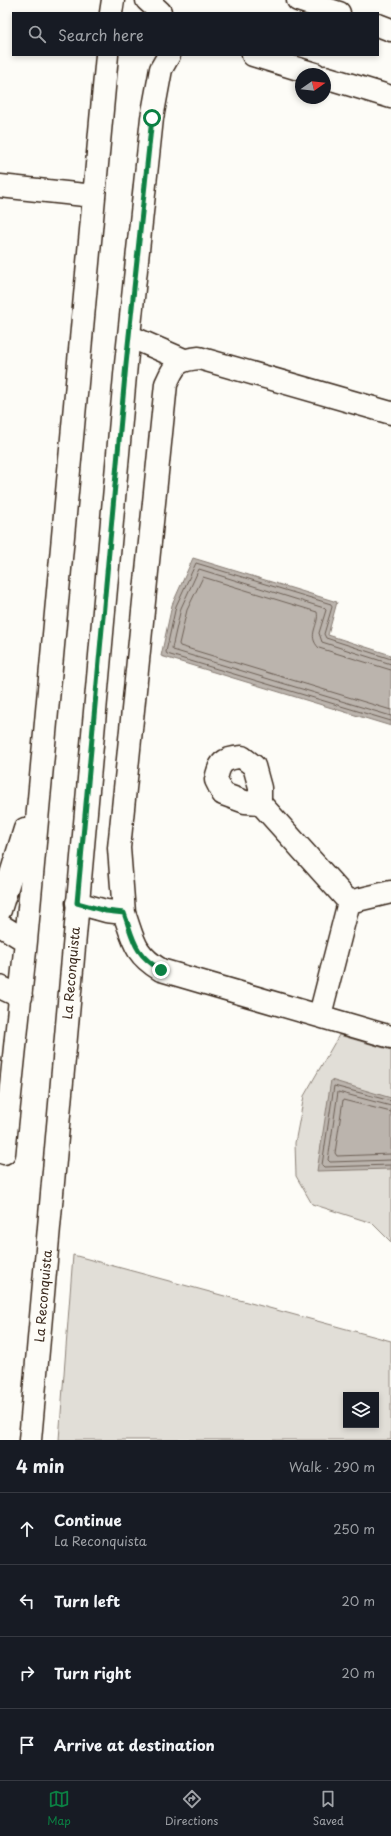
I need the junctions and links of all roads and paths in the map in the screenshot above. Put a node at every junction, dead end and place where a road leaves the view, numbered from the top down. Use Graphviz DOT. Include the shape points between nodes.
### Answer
graph roads {
  1 [pos="113,0"];
  2 [pos="298,0"];
  3 [pos="111,12"];
  4 [pos="336,12"];
  5 [pos="379,25"];
  6 [pos="391,30"];
  7 [pos="107,56"];
  8 [pos="168,56"];
  9 [pos="257,56"];
  10 [pos="296,68"];
  11 [pos="331,79"];
  12 [pos="391,97"];
  13 [pos="0,186"];
  14 [pos="94,196"];
  15 [pos="129,336"];
  16 [pos="184,360"];
  17 [pos="391,413"];
  18 [pos="40,774"];
  19 [pos="260,803"];
  20 [pos="391,892"];
  21 [pos="349,902"];
  22 [pos="77,903"];
  23 [pos="0,910"];
  24 [pos="124,913"];
  25 [pos="0,925"];
  26 [pos="26,941"];
  27 [pos="0,987"];
  28 [pos="21,997"];
  29 [pos="320,1015"];
  30 [pos="391,1037"];
  31 [pos="4,1153"];
  32 [pos="30,1440"];
  1 -- 3 [label="street"];
  2 -- 4 [label="street"];
  5 -- 6 [label="street"];
  7 -- 14 [label="street"];
  8 -- 15 [label="street, La Reconquista" via="161,69 152,118"];
  9 -- 10 [label="street"];
  11 -- 12 [label="street"];
  13 -- 14 [label="street"];
  14 -- 18 [label="street"];
  15 -- 16 [label="street"];
  15 -- 22 [label="street, La Reconquista"];
  16 -- 17 [label="street" via="199,358"];
  16 -- 24 [label="street" via="174,366 166,384 119,848"];
  18 -- 23 [label="street"];
  18 -- 26 [label="street"];
  19 -- 21 [label="street"];
  20 -- 21 [label="street"];
  21 -- 29 [label="street"];
  22 -- 24 [label="street"];
  22 -- 32 [label="street, La Reconquista"];
  24 -- 29 [label="street" via="136,948 146,961 161,970"];
  25 -- 26 [label="street"];
  26 -- 28 [label="street"];
  27 -- 28 [label="street"];
  28 -- 31 [label="street"];
  29 -- 30 [label="street"];
}
